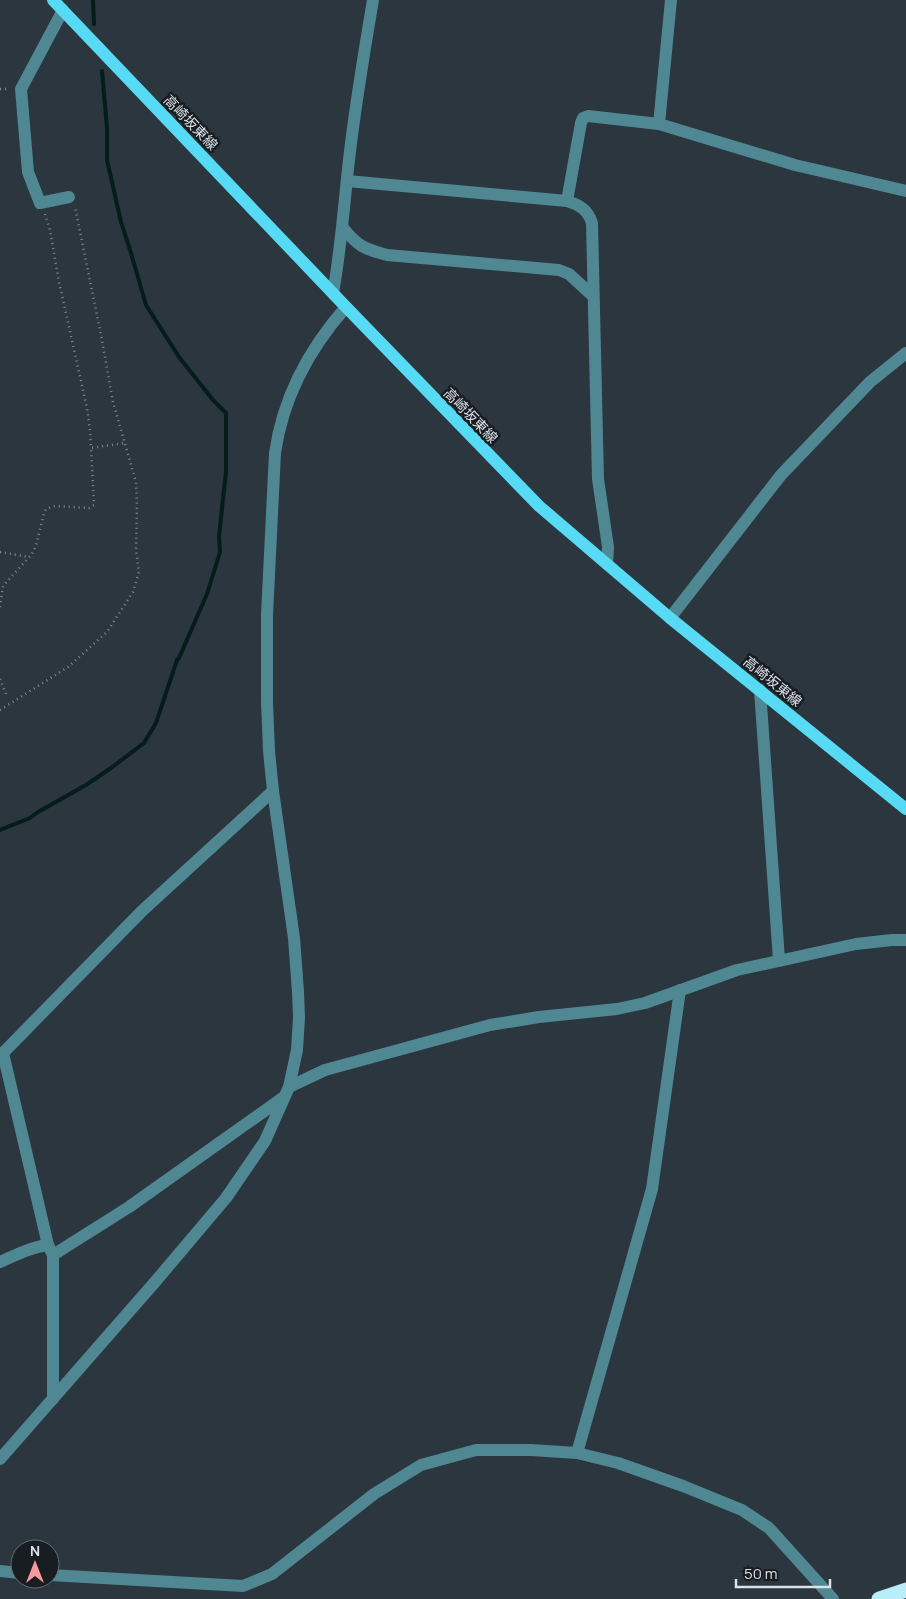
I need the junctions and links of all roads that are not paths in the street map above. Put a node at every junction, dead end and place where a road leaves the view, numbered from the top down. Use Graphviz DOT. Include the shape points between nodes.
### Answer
graph roads {
  1 [pos="53,0"];
  2 [pos="373,0"];
  3 [pos="671,0"];
  4 [pos="63,10"];
  5 [pos="659,124"];
  6 [pos="347,181"];
  7 [pos="906,192"];
  8 [pos="69,197"];
  9 [pos="567,201"];
  10 [pos="343,228"];
  11 [pos="333,293"];
  12 [pos="593,296"];
  13 [pos="346,307"];
  14 [pos="906,353"];
  15 [pos="607,564"];
  16 [pos="670,618"];
  17 [pos="760,690"];
  18 [pos="273,791"];
  19 [pos="906,809"];
  20 [pos="906,940"];
  21 [pos="779,960"];
  22 [pos="680,990"];
  23 [pos="2,1054"];
  24 [pos="287,1092"];
  25 [pos="51,1250"];
  26 [pos="0,1262"];
  27 [pos="53,1398"];
  28 [pos="577,1453"];
  29 [pos="0,1459"];
  30 [pos="60,1576"];
  31 [pos="906,1590"];
  32 [pos="833,1599"];
  33 [pos="879,1599"];
  1 -- 4 [label="main road, 高崎坂東線"];
  2 -- 6 [label="street"];
  3 -- 5 [label="street"];
  4 -- 8 [label="street" via="21,89 28,172 40,203"];
  4 -- 11 [label="main road, 高崎坂東線"];
  5 -- 7 [label="street" via="795,165"];
  5 -- 9 [label="street" via="583,118"];
  6 -- 9 [label="street"];
  6 -- 10 [label="street"];
  9 -- 12 [label="street" via="585,209 592,223"];
  10 -- 11 [label="street"];
  10 -- 12 [label="street" via="354,242 387,255 559,270 569,274"];
  11 -- 13 [label="main road, 高崎坂東線"];
  12 -- 15 [label="street" via="598,479 608,547"];
  13 -- 15 [label="main road, 高崎坂東線" via="539,506"];
  13 -- 18 [label="street" via="326,330 298,376 277,434 267,615 267,702"];
  14 -- 16 [label="street" via="870,382 781,475"];
  15 -- 16 [label="main road, 高崎坂東線"];
  16 -- 17 [label="main road, 高崎坂東線"];
  17 -- 19 [label="main road, 高崎坂東線"];
  17 -- 21 [label="street"];
  18 -- 23 [label="street" via="142,911"];
  18 -- 24 [label="street" via="294,938 298,992 297,1050"];
  20 -- 21 [label="street" via="856,944"];
  21 -- 22 [label="street" via="737,970"];
  22 -- 24 [label="street" via="617,1009 490,1025 326,1070"];
  22 -- 28 [label="street" via="652,1189"];
  23 -- 25 [label="street"];
  24 -- 25 [label="street" via="130,1207"];
  24 -- 27 [label="street" via="265,1141 226,1198"];
  25 -- 26 [label="street" via="22,1252"];
  25 -- 27 [label="street"];
  27 -- 29 [label="street"];
  28 -- 30 [label="street" via="476,1450 421,1465 374,1494 272,1574 243,1586"];
  28 -- 32 [label="street" via="628,1466 742,1510 769,1528"];
  31 -- 33 [label="highway"];
}
